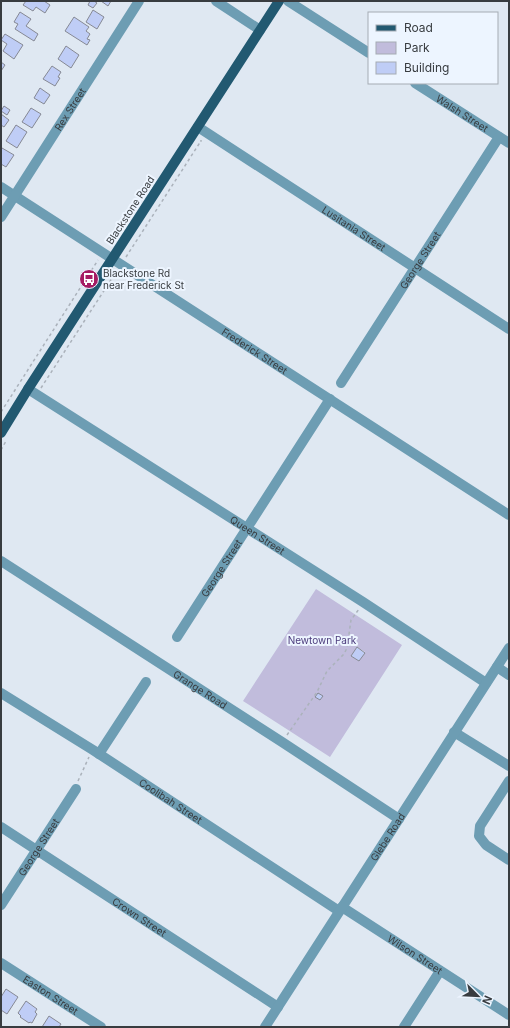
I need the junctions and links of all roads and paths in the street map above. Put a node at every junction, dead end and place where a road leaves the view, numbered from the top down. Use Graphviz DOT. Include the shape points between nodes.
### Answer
graph roads {
  1 [pos="140,1"];
  2 [pos="216,1"];
  3 [pos="279,1"];
  4 [pos="288,1"];
  5 [pos="260,30"];
  6 [pos="368,52"];
  7 [pos="417,84"];
  8 [pos="202,130"];
  9 [pos="505,138"];
  10 [pos="1,187"];
  11 [pos="15,196"];
  12 [pos="1,217"];
  13 [pos="103,253"];
  14 [pos="117,262"];
  15 [pos="414,268"];
  16 [pos="509,329"];
  17 [pos="341,383"];
  18 [pos="28,389"];
  19 [pos="37,394"];
  20 [pos="330,399"];
  21 [pos="1,412"];
  22 [pos="5,435"];
  23 [pos="1,450"];
  24 [pos="509,515"];
  25 [pos="247,528"];
  26 [pos="1,561"];
  27 [pos="363,602"];
  28 [pos="178,637"];
  29 [pos="509,648"];
  30 [pos="497,667"];
  31 [pos="509,675"];
  32 [pos="146,682"];
  33 [pos="486,683"];
  34 [pos="1,692"];
  35 [pos="454,732"];
  36 [pos="282,742"];
  37 [pos="96,752"];
  38 [pos="509,766"];
  39 [pos="509,781"];
  40 [pos="76,789"];
  41 [pos="399,819"];
  42 [pos="1,827"];
  43 [pos="37,850"];
  44 [pos="509,860"];
  45 [pos="1,905"];
  46 [pos="340,909"];
  47 [pos="1,963"];
  48 [pos="440,971"];
  49 [pos="278,1007"];
  50 [pos="509,1015"];
  51 [pos="101,1027"];
  52 [pos="265,1027"];
  53 [pos="404,1027"];
  1 -- 11 [label="street, Rex Street"];
  2 -- 5 [label="street"];
  3 -- 5 [label="main road, Blackstone Road"];
  4 -- 6 [label="street"];
  5 -- 8 [label="main road, Blackstone Road"];
  7 -- 9 [label="street, Walsh Street"];
  8 -- 14 [label="main road, Blackstone Road"];
  8 -- 14 [label="path" via="201,143"];
  8 -- 15 [label="street, Lusitania Street"];
  9 -- 15 [label="street, George Street"];
  10 -- 11 [label="street, Frederick Street"];
  11 -- 12 [label="street, Rex Street"];
  11 -- 13 [label="street, Frederick Street"];
  13 -- 14 [label="street, Frederick Street"];
  13 -- 21 [label="path"];
  14 -- 18 [label="main road, Blackstone Road"];
  14 -- 19 [label="path"];
  14 -- 20 [label="street, Frederick Street"];
  15 -- 16 [label="street, Lusitania Street"];
  15 -- 17 [label="street, George Street"];
  18 -- 19 [label="street, Queen Street"];
  18 -- 22 [label="main road, Blackstone Road"];
  19 -- 25 [label="street, Queen Street"];
  20 -- 24 [label="street, Frederick Street"];
  20 -- 25 [label="street, George Street"];
  22 -- 23 [label="path"];
  25 -- 27 [label="street, Queen Street"];
  25 -- 28 [label="street, George Street"];
  26 -- 36 [label="street, Grange Road"];
  27 -- 33 [label="street, Queen Street"];
  27 -- 36 [label="path" via="351,620 344,654 327,671 317,692"];
  29 -- 30 [label="street, Glebe Road"];
  30 -- 31 [label="street"];
  30 -- 33 [label="street, Glebe Road"];
  32 -- 37 [label="street"];
  33 -- 35 [label="street, Glebe Road"];
  34 -- 37 [label="street, Coolibah Street"];
  35 -- 38 [label="street"];
  35 -- 41 [label="street, Glebe Road"];
  36 -- 41 [label="street, Grange Road"];
  37 -- 40 [label="path"];
  37 -- 46 [label="street, Coolibah Street"];
  39 -- 44 [label="street" via="480,826 479,836 486,845"];
  40 -- 43 [label="street, George Street"];
  41 -- 46 [label="street, Glebe Road"];
  42 -- 43 [label="street, Crown Street"];
  43 -- 45 [label="street, George Street"];
  43 -- 49 [label="street, Crown Street"];
  46 -- 48 [label="street, Wilson Street"];
  46 -- 49 [label="street, Glebe Road"];
  47 -- 51 [label="street, Easton Street"];
  48 -- 50 [label="street, Wilson Street"];
  48 -- 53 [label="street"];
  49 -- 52 [label="street, Glebe Road"];
}
